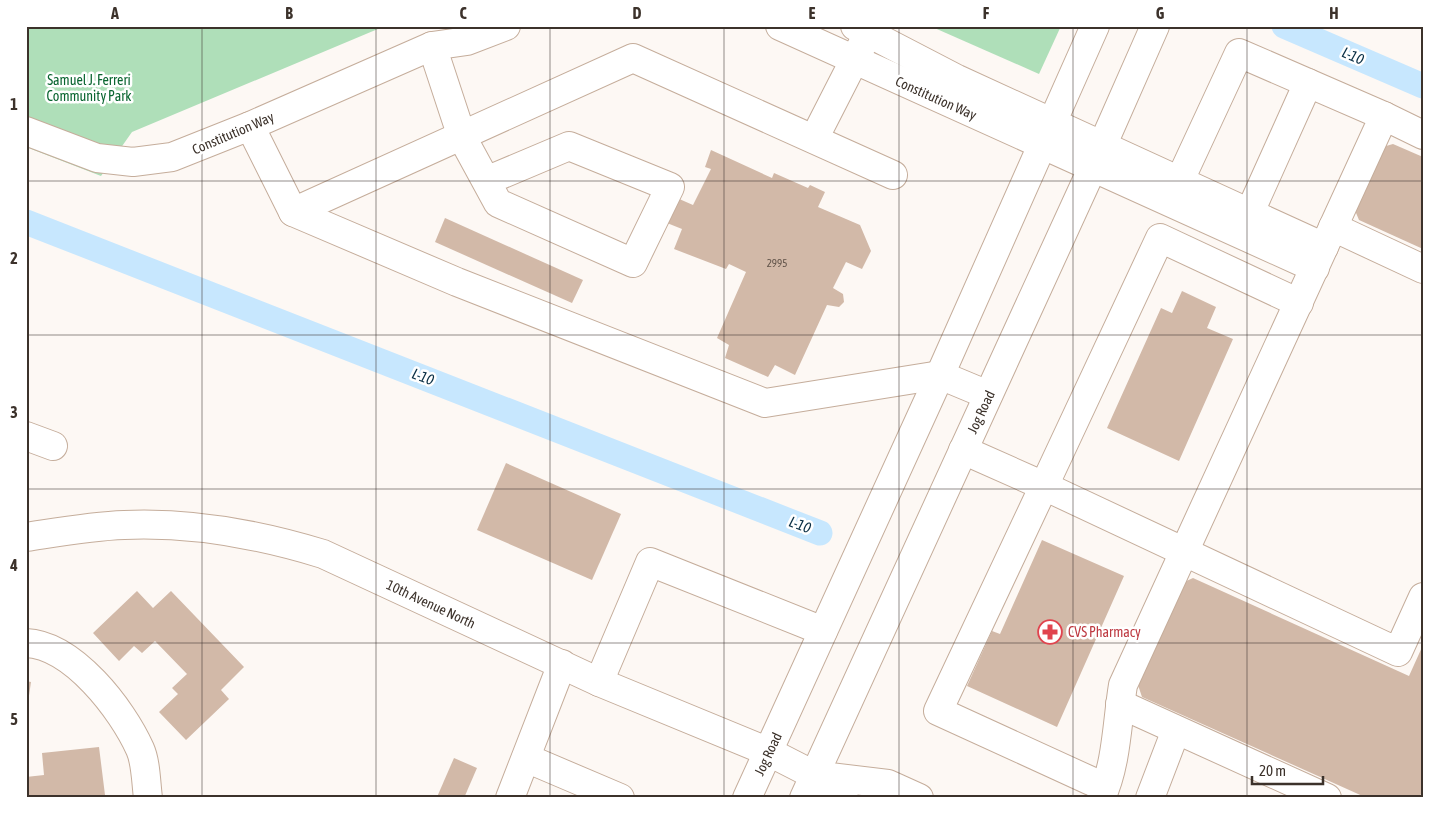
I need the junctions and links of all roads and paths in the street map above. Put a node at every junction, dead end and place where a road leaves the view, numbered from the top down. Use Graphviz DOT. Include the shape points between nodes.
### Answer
graph roads {
  1 [pos="506,26"];
  2 [pos="780,26"];
  3 [pos="1094,26"];
  4 [pos="1155,26"];
  5 [pos="862,30"];
  6 [pos="439,36"];
  7 [pos="854,60"];
  8 [pos="1308,83"];
  9 [pos="1384,116"];
  10 [pos="1053,121"];
  11 [pos="250,126"];
  12 [pos="26,131"];
  13 [pos="1423,135"];
  14 [pos="462,136"];
  15 [pos="814,139"];
  16 [pos="1042,146"];
  17 [pos="1097,157"];
  18 [pos="893,175"];
  19 [pos="1180,180"];
  20 [pos="486,181"];
  21 [pos="293,212"];
  22 [pos="1250,212"];
  23 [pos="1324,247"];
  24 [pos="1423,269"];
  25 [pos="1299,303"];
  26 [pos="940,376"];
  27 [pos="988,395"];
  28 [pos="26,436"];
  29 [pos="53,446"];
  30 [pos="963,450"];
  31 [pos="1044,486"];
  32 [pos="26,537"];
  33 [pos="1184,553"];
  34 [pos="1423,597"];
  35 [pos="823,631"];
  36 [pos="26,642"];
  37 [pos="562,664"];
  38 [pos="599,682"];
  39 [pos="1120,704"];
  40 [pos="1176,730"];
  41 [pos="769,752"];
  42 [pos="526,758"];
  43 [pos="809,786"];
  44 [pos="1092,792"];
  45 [pos="148,798"];
  46 [pos="510,798"];
  47 [pos="620,798"];
  48 [pos="747,798"];
  49 [pos="844,798"];
  50 [pos="919,798"];
  51 [pos="1150,798"];
  52 [pos="1327,798"];
  1 -- 6 [label="street, Constitution Way" via="467,41"];
  2 -- 7 [label="street, Constitution Way"];
  3 -- 10 [label="street, Jog Road"];
  4 -- 17 [label="street, Jog Road"];
  5 -- 7 [label="street"];
  5 -- 10 [label="street, Constitution Way" via="957,79"];
  6 -- 11 [label="street, Constitution Way"];
  6 -- 14 [label="street"];
  7 -- 15 [label="street"];
  7 -- 16 [label="street, Constitution Way"];
  8 -- 9 [label="street"];
  8 -- 19 [label="street" via="1239,53"];
  8 -- 22 [label="street"];
  9 -- 13 [label="street"];
  9 -- 23 [label="street"];
  10 -- 16 [label="street, Jog Road"];
  10 -- 17 [label="street, Constitution Way"];
  11 -- 12 [label="street, Constitution Way" via="181,154 133,162 97,158"];
  11 -- 21 [label="street"];
  14 -- 15 [label="street" via="633,58"];
  14 -- 20 [label="street"];
  14 -- 21 [label="street"];
  15 -- 18 [label="street"];
  16 -- 17 [label="street, Constitution Way"];
  16 -- 26 [label="street, Jog Road"];
  17 -- 19 [label="street"];
  17 -- 23 [label="street"];
  17 -- 27 [label="street, Jog Road"];
  19 -- 22 [label="street"];
  20 -- 20 [label="street" via="498,203 633,263 670,187 569,146"];
  21 -- 26 [label="street" via="457,282 765,403"];
  22 -- 23 [label="street"];
  23 -- 24 [label="street"];
  23 -- 25 [label="street"];
  25 -- 31 [label="street" via="1160,238"];
  25 -- 33 [label="street"];
  26 -- 27 [label="street"];
  26 -- 35 [label="street, Jog Road"];
  27 -- 30 [label="street, Jog Road"];
  28 -- 29 [label="street"];
  30 -- 31 [label="street"];
  30 -- 43 [label="street, Jog Road"];
  31 -- 33 [label="street"];
  31 -- 44 [label="street" via="938,711"];
  32 -- 37 [label="street, 10th Avenue North" via="123,525 164,524 224,529 284,542 323,554"];
  33 -- 34 [label="street" via="1398,652"];
  33 -- 39 [label="street" via="1123,685"];
  35 -- 38 [label="street" via="650,562"];
  35 -- 41 [label="street, Jog Road"];
  36 -- 45 [label="street" via="64,655 93,682 119,714 140,750"];
  37 -- 38 [label="street, 10th Avenue North"];
  37 -- 42 [label="street"];
  38 -- 41 [label="street, 10th Avenue North"];
  39 -- 40 [label="street"];
  39 -- 44 [label="street" via="1113,752 1099,766"];
  40 -- 51 [label="street"];
  40 -- 52 [label="street"];
  41 -- 43 [label="street, 10th Avenue North"];
  41 -- 48 [label="street, Jog Road"];
  42 -- 46 [label="street"];
  42 -- 47 [label="street"];
  43 -- 49 [label="street, 10th Avenue North"];
  43 -- 50 [label="street, 10th Avenue North" via="888,784"];
}
